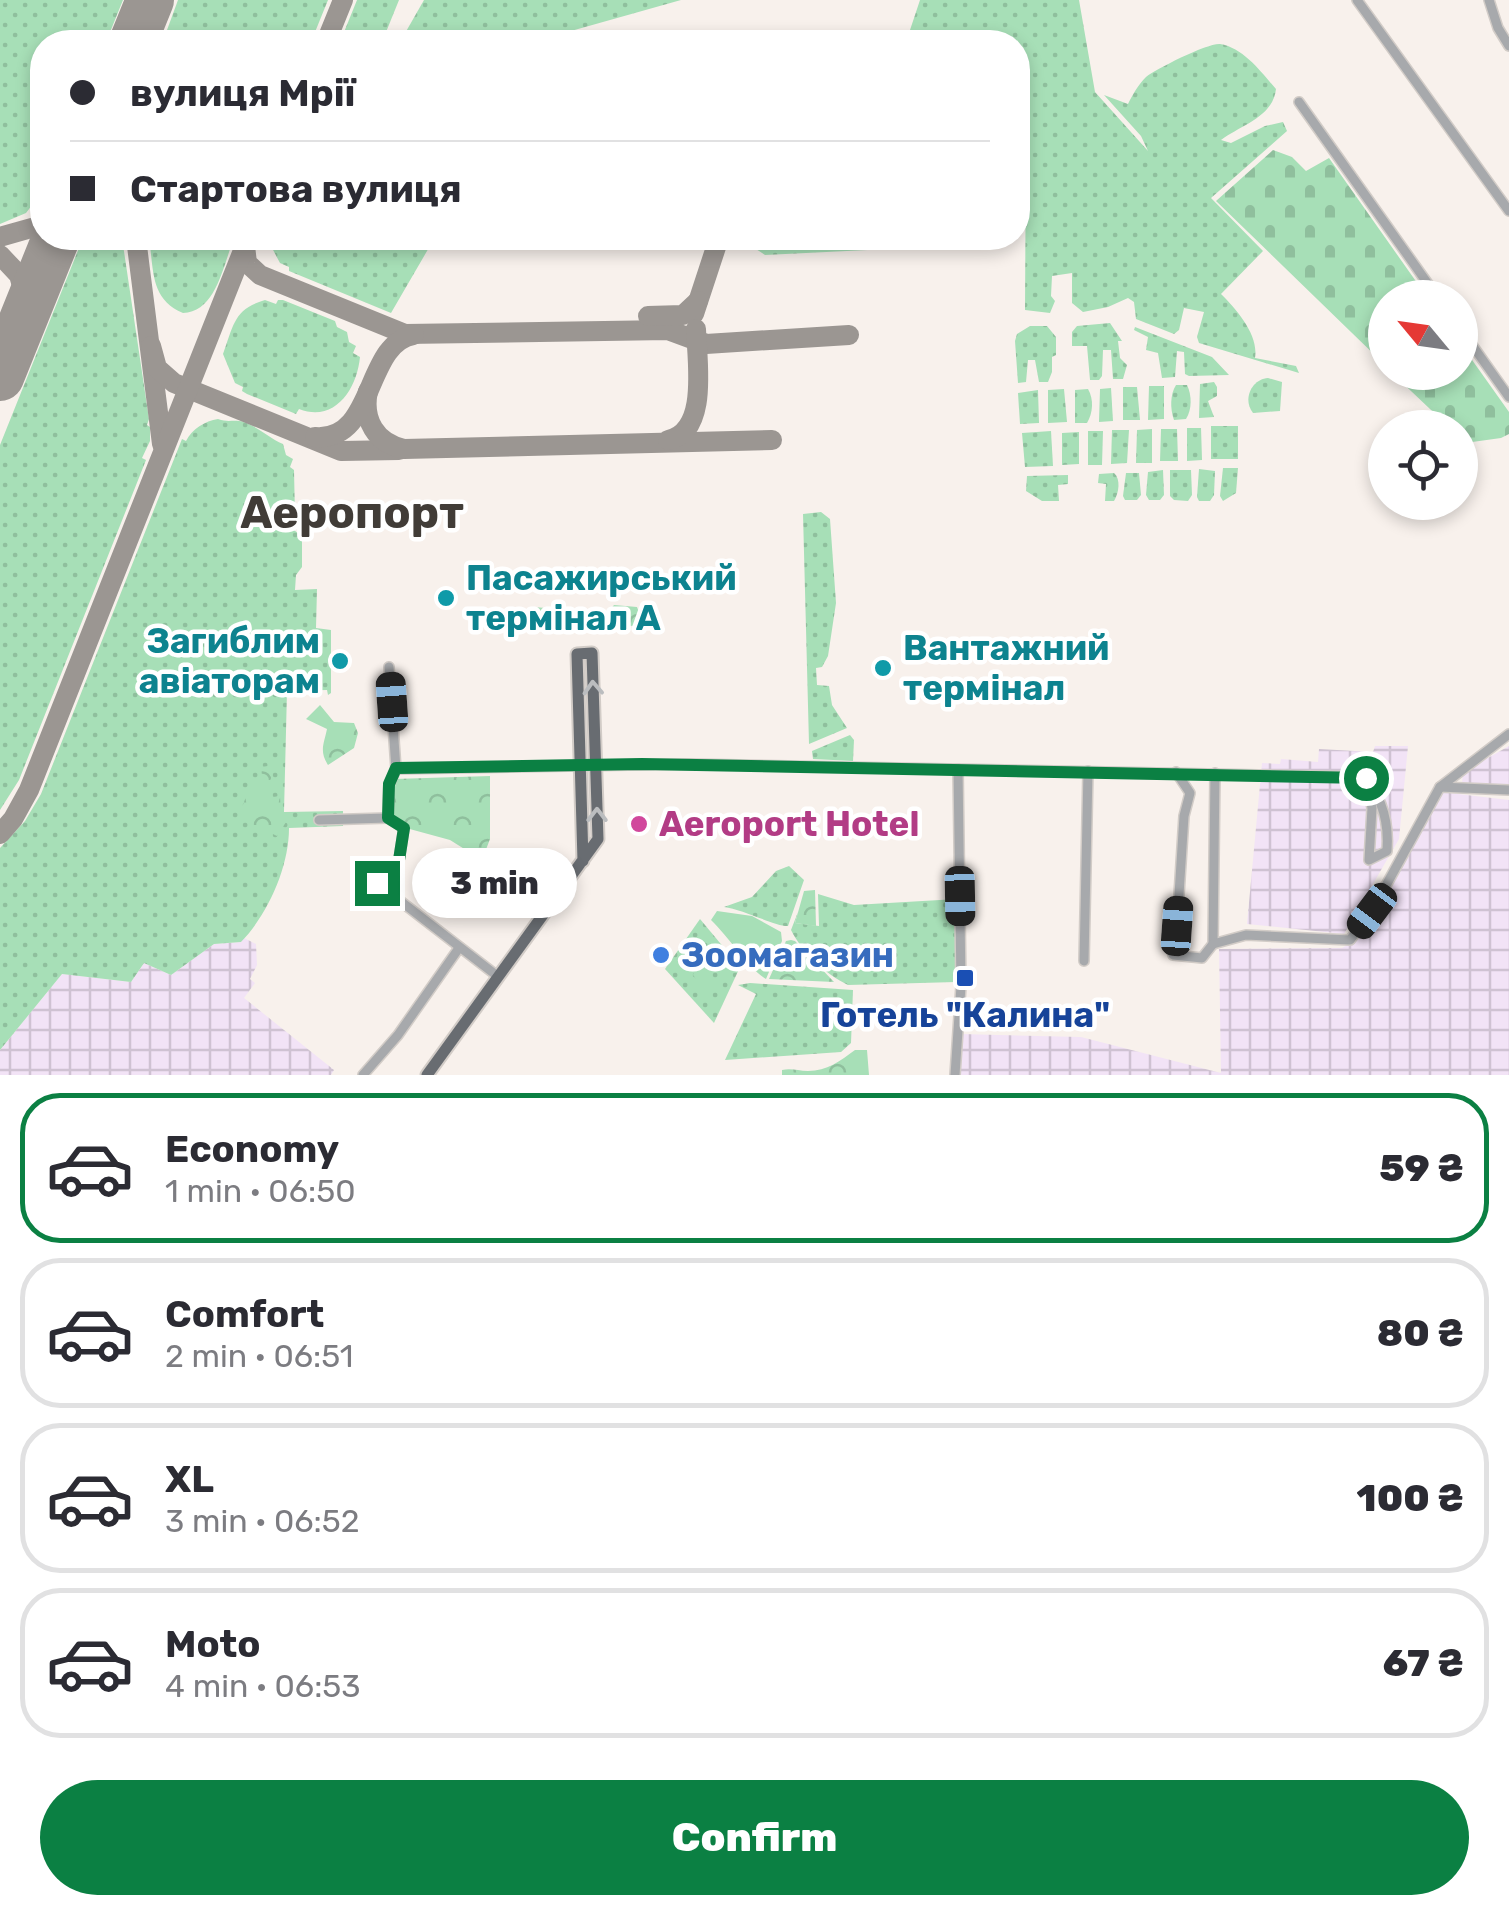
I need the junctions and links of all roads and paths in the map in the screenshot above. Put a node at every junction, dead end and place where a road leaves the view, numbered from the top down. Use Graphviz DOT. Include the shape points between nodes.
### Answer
graph roads {
  1 [pos="1357,0"];
  2 [pos="1489,0"];
  3 [pos="1509,45"];
  4 [pos="1299,102"];
  5 [pos="1509,212"];
  6 [pos="1425,280"];
  7 [pos="1478,353"];
  8 [pos="1509,397"];
  9 [pos="390,668"];
  10 [pos="1509,734"];
  11 [pos="582,765"];
  12 [pos="597,765"];
  13 [pos="396,768"];
  14 [pos="958,768"];
  15 [pos="1088,771"];
  16 [pos="1176,772"];
  17 [pos="1215,773"];
  18 [pos="1366,778"];
  19 [pos="1440,787"];
  20 [pos="1509,790"];
  21 [pos="388,818"];
  22 [pos="319,820"];
  23 [pos="583,860"];
  24 [pos="1213,944"];
  25 [pos="459,948"];
  26 [pos="1084,962"];
  27 [pos="496,976"];
  28 [pos="363,1075"];
  29 [pos="427,1075"];
  30 [pos="954,1075"];
  1 -- 5 [label="street"];
  2 -- 3 [label="street"];
  4 -- 6 [label="street"];
  7 -- 8 [label="street"];
  9 -- 13 [label="street"];
  10 -- 19 [label="street"];
  11 -- 12 [label="street"];
  12 -- 11 [label="main road, one-way" via="592,653 577,654"];
  11 -- 13 [label="street"];
  11 -- 23 [label="main road"];
  12 -- 14 [label="street"];
  23 -- 12 [label="main road, one-way" via="598,839"];
  13 -- 21 [label="street"];
  14 -- 15 [label="street"];
  14 -- 30 [label="street" via="961,986"];
  15 -- 16 [label="street"];
  15 -- 26 [label="street"];
  16 -- 17 [label="street"];
  16 -- 24 [label="street" via="1190,793 1177,926 1167,936 1173,954 1202,958"];
  17 -- 18 [label="street"];
  17 -- 24 [label="street"];
  18 -- 18 [label="street" via="1388,830 1388,852 1369,860"];
  19 -- 20 [label="street"];
  19 -- 24 [label="street" via="1350,940 1246,935"];
  21 -- 22 [label="street"];
  21 -- 25 [label="street" via="404,828 399,860 377,883"];
  23 -- 27 [label="main road"];
  25 -- 27 [label="street"];
  25 -- 28 [label="street"];
  27 -- 29 [label="main road"];
}
